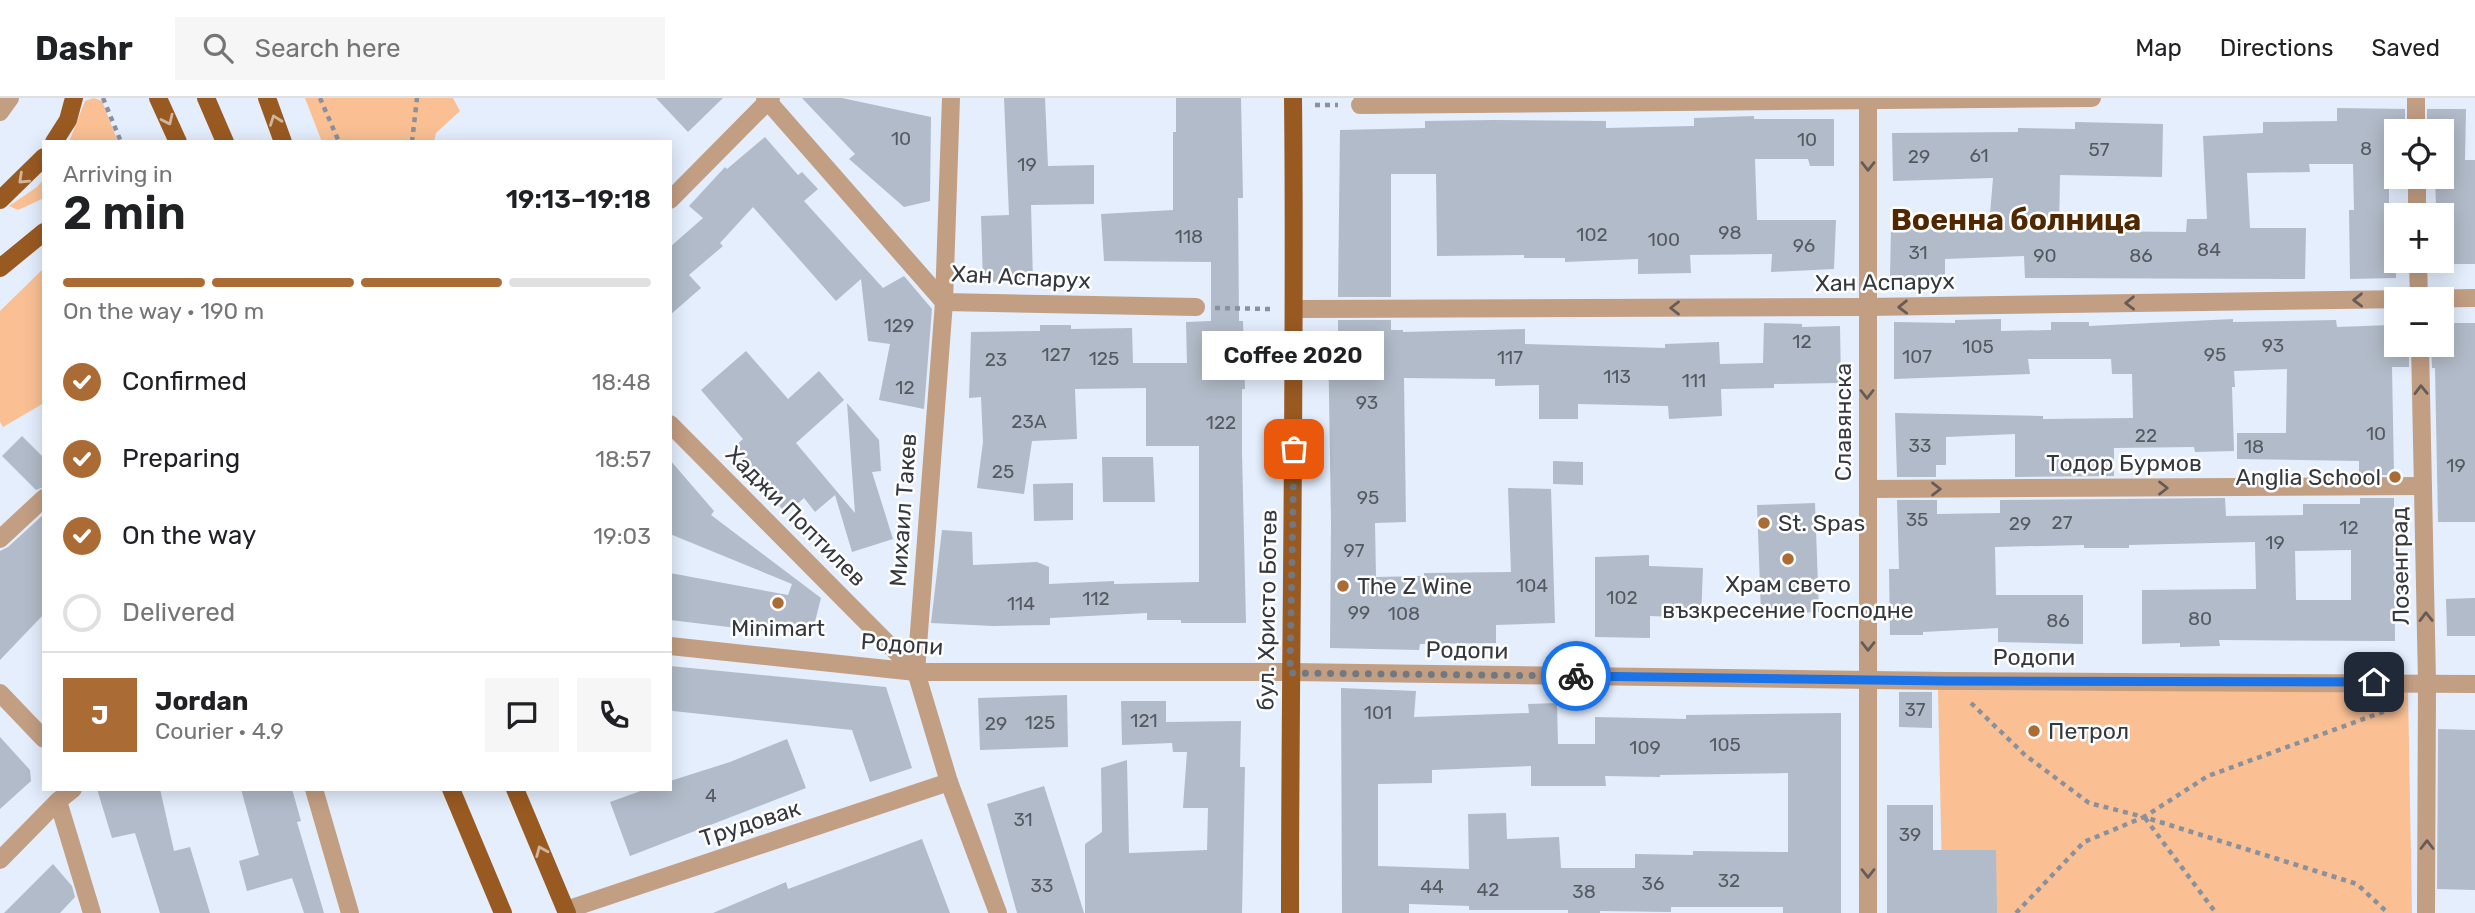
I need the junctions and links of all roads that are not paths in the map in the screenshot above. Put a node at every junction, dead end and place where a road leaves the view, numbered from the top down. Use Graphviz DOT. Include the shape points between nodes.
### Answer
graph roads {
  1 [pos="10,98"];
  2 [pos="74,98"];
  3 [pos="158,98"];
  4 [pos="206,98"];
  5 [pos="267,98"];
  6 [pos="951,98"];
  7 [pos="2092,98"];
  8 [pos="2416,98"];
  9 [pos="768,99"];
  10 [pos="1868,100"];
  11 [pos="1293,102"];
  12 [pos="1360,105"];
  13 [pos="0,112"];
  14 [pos="2416,119"];
  15 [pos="55,140"];
  16 [pos="177,140"];
  17 [pos="224,140"];
  18 [pos="282,140"];
  19 [pos="42,160"];
  20 [pos="672,198"];
  21 [pos="0,200"];
  22 [pos="42,234"];
  23 [pos="0,268"];
  24 [pos="2454,298"];
  25 [pos="2475,298"];
  26 [pos="2384,300"];
  27 [pos="944,302"];
  28 [pos="1196,307"];
  29 [pos="1867,307"];
  30 [pos="1296,309"];
  31 [pos="2420,357"];
  32 [pos="672,426"];
  33 [pos="2423,486"];
  34 [pos="1868,489"];
  35 [pos="42,500"];
  36 [pos="0,539"];
  37 [pos="672,646"];
  38 [pos="916,672"];
  39 [pos="1290,673"];
  40 [pos="1868,680"];
  41 [pos="2427,682"];
  42 [pos="2475,684"];
  43 [pos="0,693"];
  44 [pos="42,737"];
  45 [pos="949,782"];
  46 [pos="70,791"];
  47 [pos="315,791"];
  48 [pos="452,791"];
  49 [pos="518,794"];
  50 [pos="58,801"];
  51 [pos="0,860"];
  52 [pos="566,911"];
  53 [pos="92,913"];
  54 [pos="350,913"];
  55 [pos="503,913"];
  56 [pos="998,913"];
  57 [pos="1290,913"];
  58 [pos="1868,913"];
  59 [pos="2426,913"];
  1 -- 13 [label="street"];
  2 -- 15 [label="main road"];
  3 -- 16 [label="main road, one-way"];
  4 -- 17 [label="main road"];
  18 -- 5 [label="main road, one-way"];
  6 -- 27 [label="street, Михаил Такев"];
  7 -- 10 [label="street"];
  8 -- 14 [label="street"];
  9 -- 20 [label="street"];
  9 -- 27 [label="street, Хан Аспарух"];
  10 -- 12 [label="street"];
  10 -- 29 [label="street, Славянска, one-way"];
  11 -- 30 [label="main road, бул. Христо Ботев"];
  19 -- 21 [label="main road, one-way"];
  22 -- 23 [label="main road"];
  24 -- 25 [label="street, Хан Аспарух"];
  26 -- 29 [label="street, Хан Аспарух, one-way"];
  27 -- 28 [label="street, Хан Аспарух"];
  27 -- 38 [label="street, Михаил Такев"];
  29 -- 30 [label="street, Хан Аспарух, one-way"];
  29 -- 34 [label="street, Славянска, one-way"];
  30 -- 39 [label="main road, бул. Христо Ботев"];
  33 -- 31 [label="street, Лозенград, one-way"];
  32 -- 38 [label="street, Хаджи Поптилев"];
  34 -- 33 [label="street, Тодор Бурмов, one-way"];
  41 -- 33 [label="street, Лозенград, one-way"];
  34 -- 40 [label="street, Славянска, one-way"];
  35 -- 36 [label="street"];
  37 -- 38 [label="street, Родопи"];
  38 -- 39 [label="street, Родопи"];
  38 -- 45 [label="street, Михаил Такев"];
  39 -- 40 [label="street, Родопи"];
  39 -- 57 [label="main road, бул. Христо Ботев"];
  40 -- 41 [label="street, Родопи"];
  40 -- 58 [label="street, Славянска, one-way"];
  41 -- 42 [label="street, Родопи"];
  59 -- 41 [label="street, Лозенград, one-way"];
  43 -- 44 [label="street"];
  45 -- 52 [label="street, Трудовак"];
  45 -- 56 [label="street, Михаил Такев"];
  46 -- 50 [label="street"];
  47 -- 54 [label="street"];
  48 -- 55 [label="main road"];
  52 -- 49 [label="main road, one-way"];
  50 -- 51 [label="street"];
  50 -- 53 [label="street"];
}
